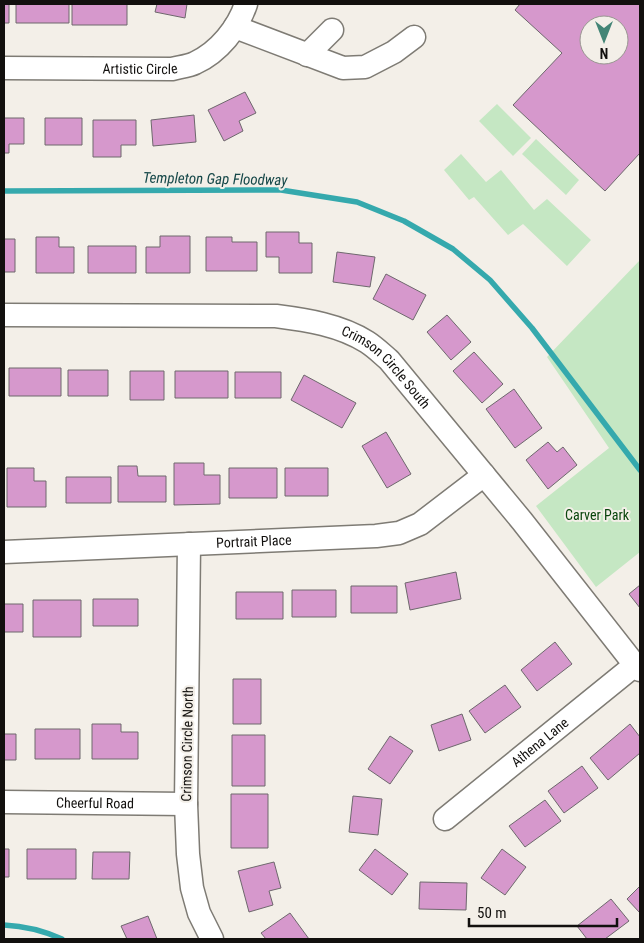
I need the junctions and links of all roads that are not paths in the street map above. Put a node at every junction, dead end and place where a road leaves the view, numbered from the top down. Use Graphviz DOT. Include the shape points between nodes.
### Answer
graph roads {
  1 [pos="246,4"];
  2 [pos="235,27"];
  3 [pos="332,30"];
  4 [pos="414,37"];
  5 [pos="308,56"];
  6 [pos="4,68"];
  7 [pos="4,315"];
  8 [pos="484,474"];
  9 [pos="189,544"];
  10 [pos="4,552"];
  11 [pos="638,667"];
  12 [pos="4,802"];
  13 [pos="186,804"];
  14 [pos="445,819"];
  15 [pos="212,939"];
  1 -- 2 [label="street, Artistic Circle"];
  2 -- 5 [label="street"];
  2 -- 6 [label="street, Artistic Circle" via="210,54 195,64 172,69"];
  3 -- 5 [label="street"];
  4 -- 5 [label="street" via="365,67 343,68"];
  7 -- 8 [label="street, Crimson Circle South" via="276,316 322,323 367,342 389,360"];
  8 -- 9 [label="street, Portrait Place" via="420,524 399,533"];
  8 -- 11 [label="street, Crimson Circle South"];
  9 -- 10 [label="street, Portrait Place"];
  9 -- 13 [label="street, Crimson Circle North"];
  11 -- 14 [label="street, Athena Lane"];
  12 -- 13 [label="street, Cheerful Road"];
  13 -- 15 [label="street, Crimson Circle North" via="192,888 199,913"];
}
